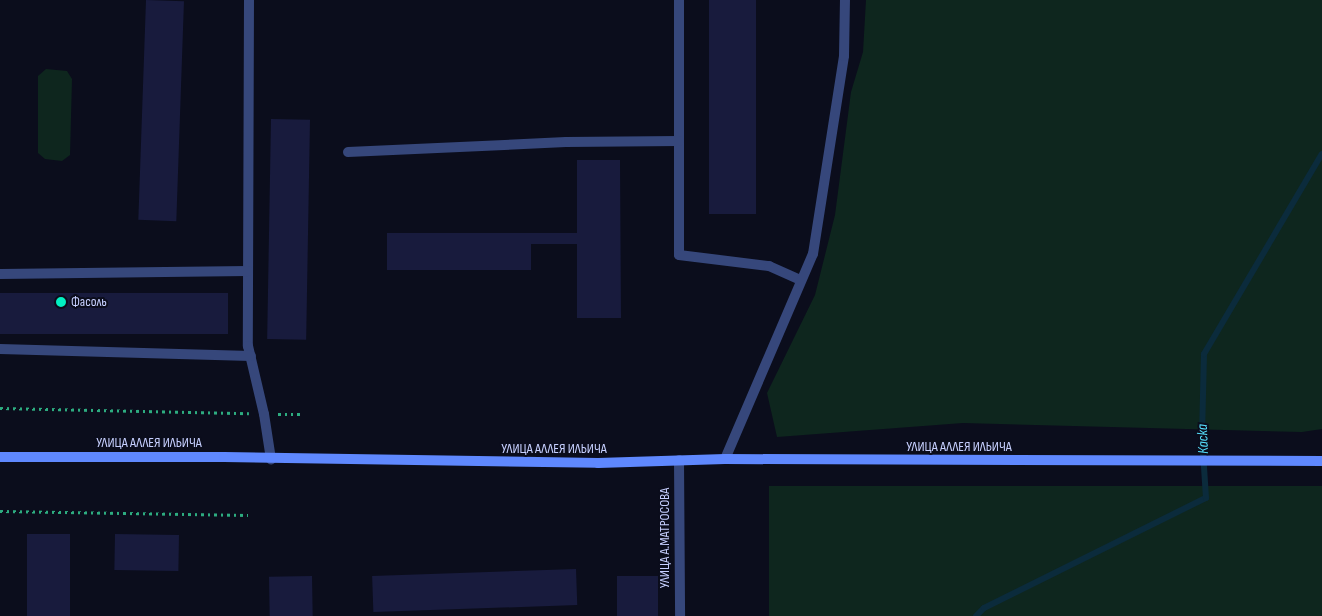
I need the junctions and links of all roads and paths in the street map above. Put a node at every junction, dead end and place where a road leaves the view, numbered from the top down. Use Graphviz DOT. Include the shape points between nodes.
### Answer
graph roads {
  1 [pos="249,0"];
  2 [pos="679,0"];
  3 [pos="845,0"];
  4 [pos="679,141"];
  5 [pos="348,152"];
  6 [pos="248,271"];
  7 [pos="0,274"];
  8 [pos="801,280"];
  9 [pos="0,349"];
  10 [pos="250,356"];
  11 [pos="0,408"];
  12 [pos="264,414"];
  13 [pos="302,414"];
  14 [pos="0,457"];
  15 [pos="271,459"];
  16 [pos="725,459"];
  17 [pos="679,460"];
  18 [pos="1322,461"];
  19 [pos="0,511"];
  20 [pos="248,515"];
  21 [pos="680,616"];
  1 -- 6 [label="street"];
  2 -- 4 [label="street"];
  3 -- 8 [label="street" via="844,56 816,235 813,254"];
  4 -- 5 [label="street" via="566,142"];
  4 -- 8 [label="street" via="680,255 769,266"];
  6 -- 7 [label="street"];
  6 -- 10 [label="street"];
  8 -- 16 [label="street"];
  9 -- 10 [label="street"];
  10 -- 12 [label="street"];
  11 -- 12 [label="path"];
  12 -- 13 [label="path"];
  12 -- 15 [label="street"];
  14 -- 15 [label="main road, УЛИЦА АЛЛЕЯ ИЛЬИЧА"];
  15 -- 17 [label="main road, УЛИЦА АЛЛЕЯ ИЛЬИЧА" via="589,463"];
  16 -- 17 [label="main road, УЛИЦА АЛЛЕЯ ИЛЬИЧА"];
  16 -- 18 [label="main road, УЛИЦА АЛЛЕЯ ИЛЬИЧА"];
  17 -- 21 [label="street, УЛИЦА А.МАТРОСОВА"];
  19 -- 20 [label="path"];
}
